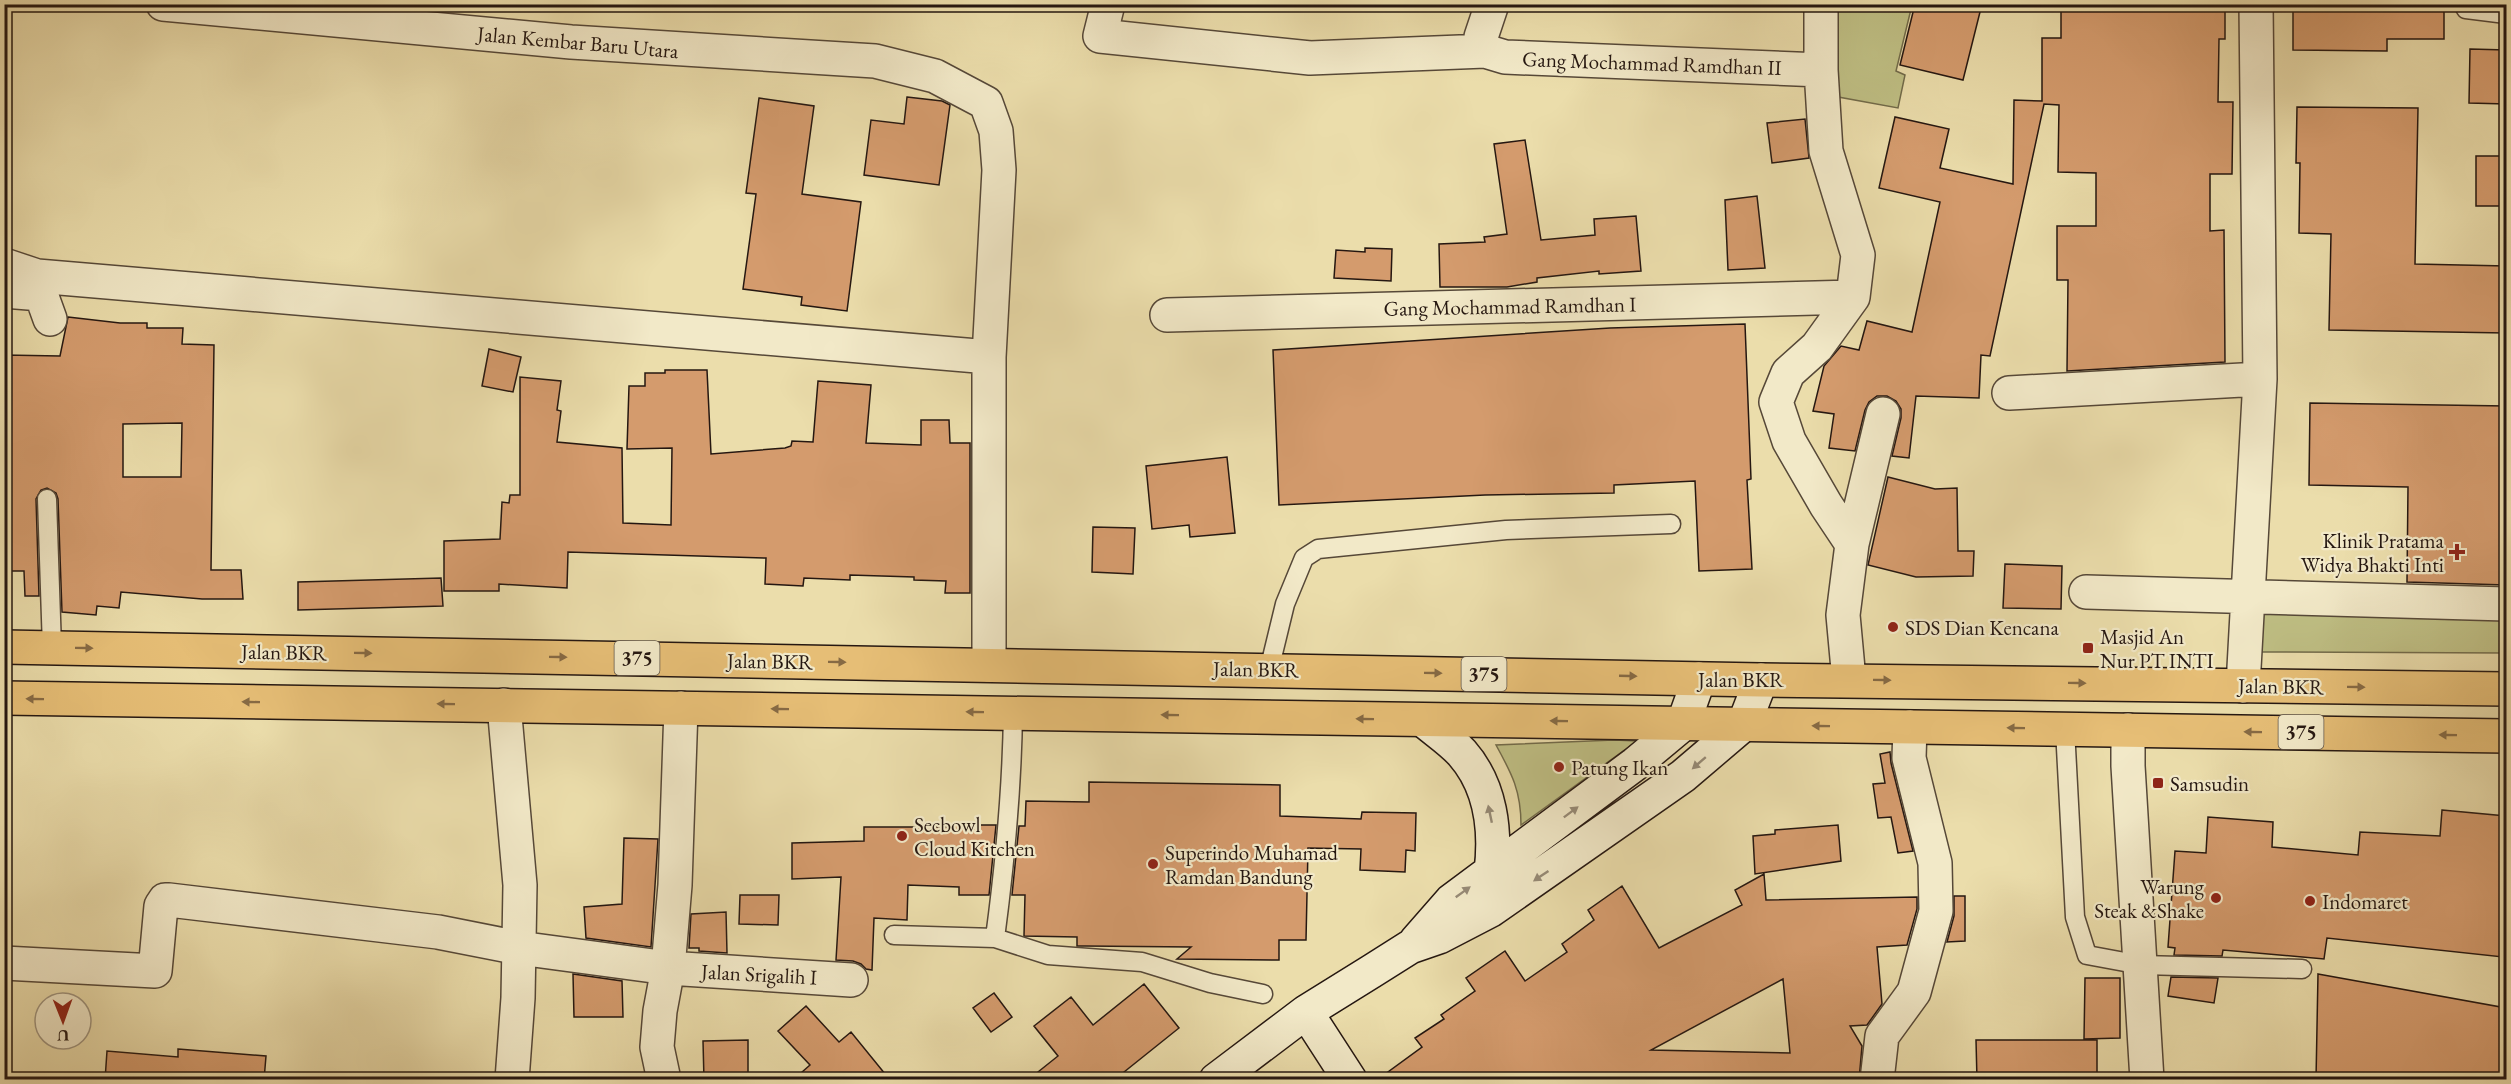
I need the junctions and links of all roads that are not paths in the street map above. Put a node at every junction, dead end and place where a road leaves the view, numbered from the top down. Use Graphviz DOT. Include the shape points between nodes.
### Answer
graph roads {
  1 [pos="163,4"];
  2 [pos="1107,4"];
  3 [pos="1492,4"];
  4 [pos="1821,4"];
  5 [pos="2256,4"];
  6 [pos="2463,4"];
  7 [pos="260,8"];
  8 [pos="2506,14"];
  9 [pos="1485,51"];
  10 [pos="1821,70"];
  11 [pos="4,265"];
  12 [pos="4,291"];
  13 [pos="1853,297"];
  14 [pos="1167,315"];
  15 [pos="50,319"];
  16 [pos="989,357"];
  17 [pos="2260,379"];
  18 [pos="2009,393"];
  19 [pos="1883,414"];
  20 [pos="47,499"];
  21 [pos="1671,524"];
  22 [pos="1852,544"];
  23 [pos="2086,592"];
  24 [pos="2247,597"];
  25 [pos="2506,604"];
  26 [pos="4,647"];
  27 [pos="52,648"];
  28 [pos="989,665"];
  29 [pos="1269,670"];
  30 [pos="1699,679"];
  31 [pos="1761,680"];
  32 [pos="1849,680"];
  33 [pos="2243,686"];
  34 [pos="2506,689"];
  35 [pos="4,698"];
  36 [pos="504,705"];
  37 [pos="681,708"];
  38 [pos="1013,712"];
  39 [pos="1423,720"];
  40 [pos="1683,724"];
  41 [pos="1744,724"];
  42 [pos="1910,727"];
  43 [pos="2065,729"];
  44 [pos="2128,730"];
  45 [pos="2506,736"];
  46 [pos="1491,872"];
  47 [pos="894,935"];
  48 [pos="995,938"];
  49 [pos="1410,947"];
  50 [pos="519,948"];
  51 [pos="4,963"];
  52 [pos="2141,965"];
  53 [pos="668,968"];
  54 [pos="2302,969"];
  55 [pos="851,980"];
  56 [pos="1263,994"];
  57 [pos="1306,1012"];
  58 [pos="512,1080"];
  59 [pos="664,1080"];
  60 [pos="1216,1080"];
  61 [pos="1350,1080"];
  62 [pos="1877,1080"];
  63 [pos="2147,1080"];
  1 -- 7 [label="street, Jalan Kembar Baru Utara"];
  2 -- 9 [label="street, Gang Mochammad Ramdhan II" via="1100,36 1310,58"];
  3 -- 9 [label="street" via="1481,37"];
  4 -- 10 [label="street"];
  5 -- 17 [label="street"];
  6 -- 8 [label="lane" via="2466,9"];
  7 -- 16 [label="street, Jalan Kembar Baru Utara" via="582,43 875,61 935,76 986,103 996,131 999,170"];
  9 -- 10 [label="street, Gang Mochammad Ramdhan II" via="1505,57"];
  10 -- 13 [label="street" via="1826,151 1858,255"];
  11 -- 16 [label="street" via="37,276"];
  12 -- 15 [label="street" via="41,294"];
  13 -- 14 [label="street, Gang Mochammad Ramdhan I"];
  13 -- 22 [label="street" via="1817,346 1788,374 1776,402 1789,441"];
  16 -- 28 [label="street"];
  17 -- 18 [label="street"];
  17 -- 24 [label="street"];
  19 -- 22 [label="street"];
  20 -- 27 [label="lane"];
  21 -- 29 [label="lane" via="1506,530 1318,549 1304,558 1285,604"];
  22 -- 32 [label="street" via="1843,615"];
  23 -- 24 [label="street"];
  24 -- 25 [label="street"];
  24 -- 33 [label="street"];
  26 -- 27 [label="main road, Jalan BKR / 375"];
  27 -- 28 [label="main road, Jalan BKR / 375, one-way"];
  28 -- 29 [label="main road, Jalan BKR / 375"];
  29 -- 30 [label="main road, Jalan BKR / 375, one-way"];
  30 -- 31 [label="main road, Jalan BKR / 375"];
  30 -- 40 [label="street"];
  31 -- 32 [label="main road, Jalan BKR / 375"];
  31 -- 41 [label="street"];
  32 -- 33 [label="main road, Jalan BKR / 375, one-way"];
  33 -- 34 [label="main road, Jalan BKR / 375, one-way"];
  36 -- 35 [label="main road, 375, one-way"];
  36 -- 37 [label="main road, 375"];
  36 -- 50 [label="street" via="520,885"];
  38 -- 37 [label="main road, 375, one-way"];
  37 -- 53 [label="street"];
  39 -- 38 [label="main road, 375, one-way"];
  38 -- 48 [label="lane" via="1002,888"];
  40 -- 39 [label="main road, 375, one-way"];
  46 -- 39 [label="street, one-way" via="1493,830 1483,789 1462,753"];
  40 -- 41 [label="main road, 375"];
  46 -- 40 [label="street, one-way"];
  42 -- 41 [label="main road, 375, one-way"];
  41 -- 49 [label="street, one-way" via="1683,776 1491,910"];
  43 -- 42 [label="main road, 375, one-way"];
  42 -- 62 [label="street" via="1909,758 1935,862 1936,910 1914,992 1882,1036"];
  43 -- 44 [label="main road, 375"];
  43 -- 52 [label="lane" via="2075,917 2087,955"];
  45 -- 44 [label="main road, 375, one-way"];
  44 -- 52 [label="street"];
  49 -- 46 [label="street, one-way" via="1451,901"];
  47 -- 48 [label="lane"];
  48 -- 56 [label="lane" via="1048,955 1142,962"];
  49 -- 57 [label="street"];
  50 -- 51 [label="street, Jalan Srigalih I" via="438,932 165,900 161,906 155,971"];
  50 -- 53 [label="street, Jalan Srigalih I"];
  50 -- 58 [label="street"];
  52 -- 54 [label="lane"];
  52 -- 63 [label="street"];
  53 -- 55 [label="street, Jalan Srigalih I"];
  53 -- 59 [label="street" via="657,1047"];
  57 -- 60 [label="street"];
  57 -- 61 [label="street"];
}
